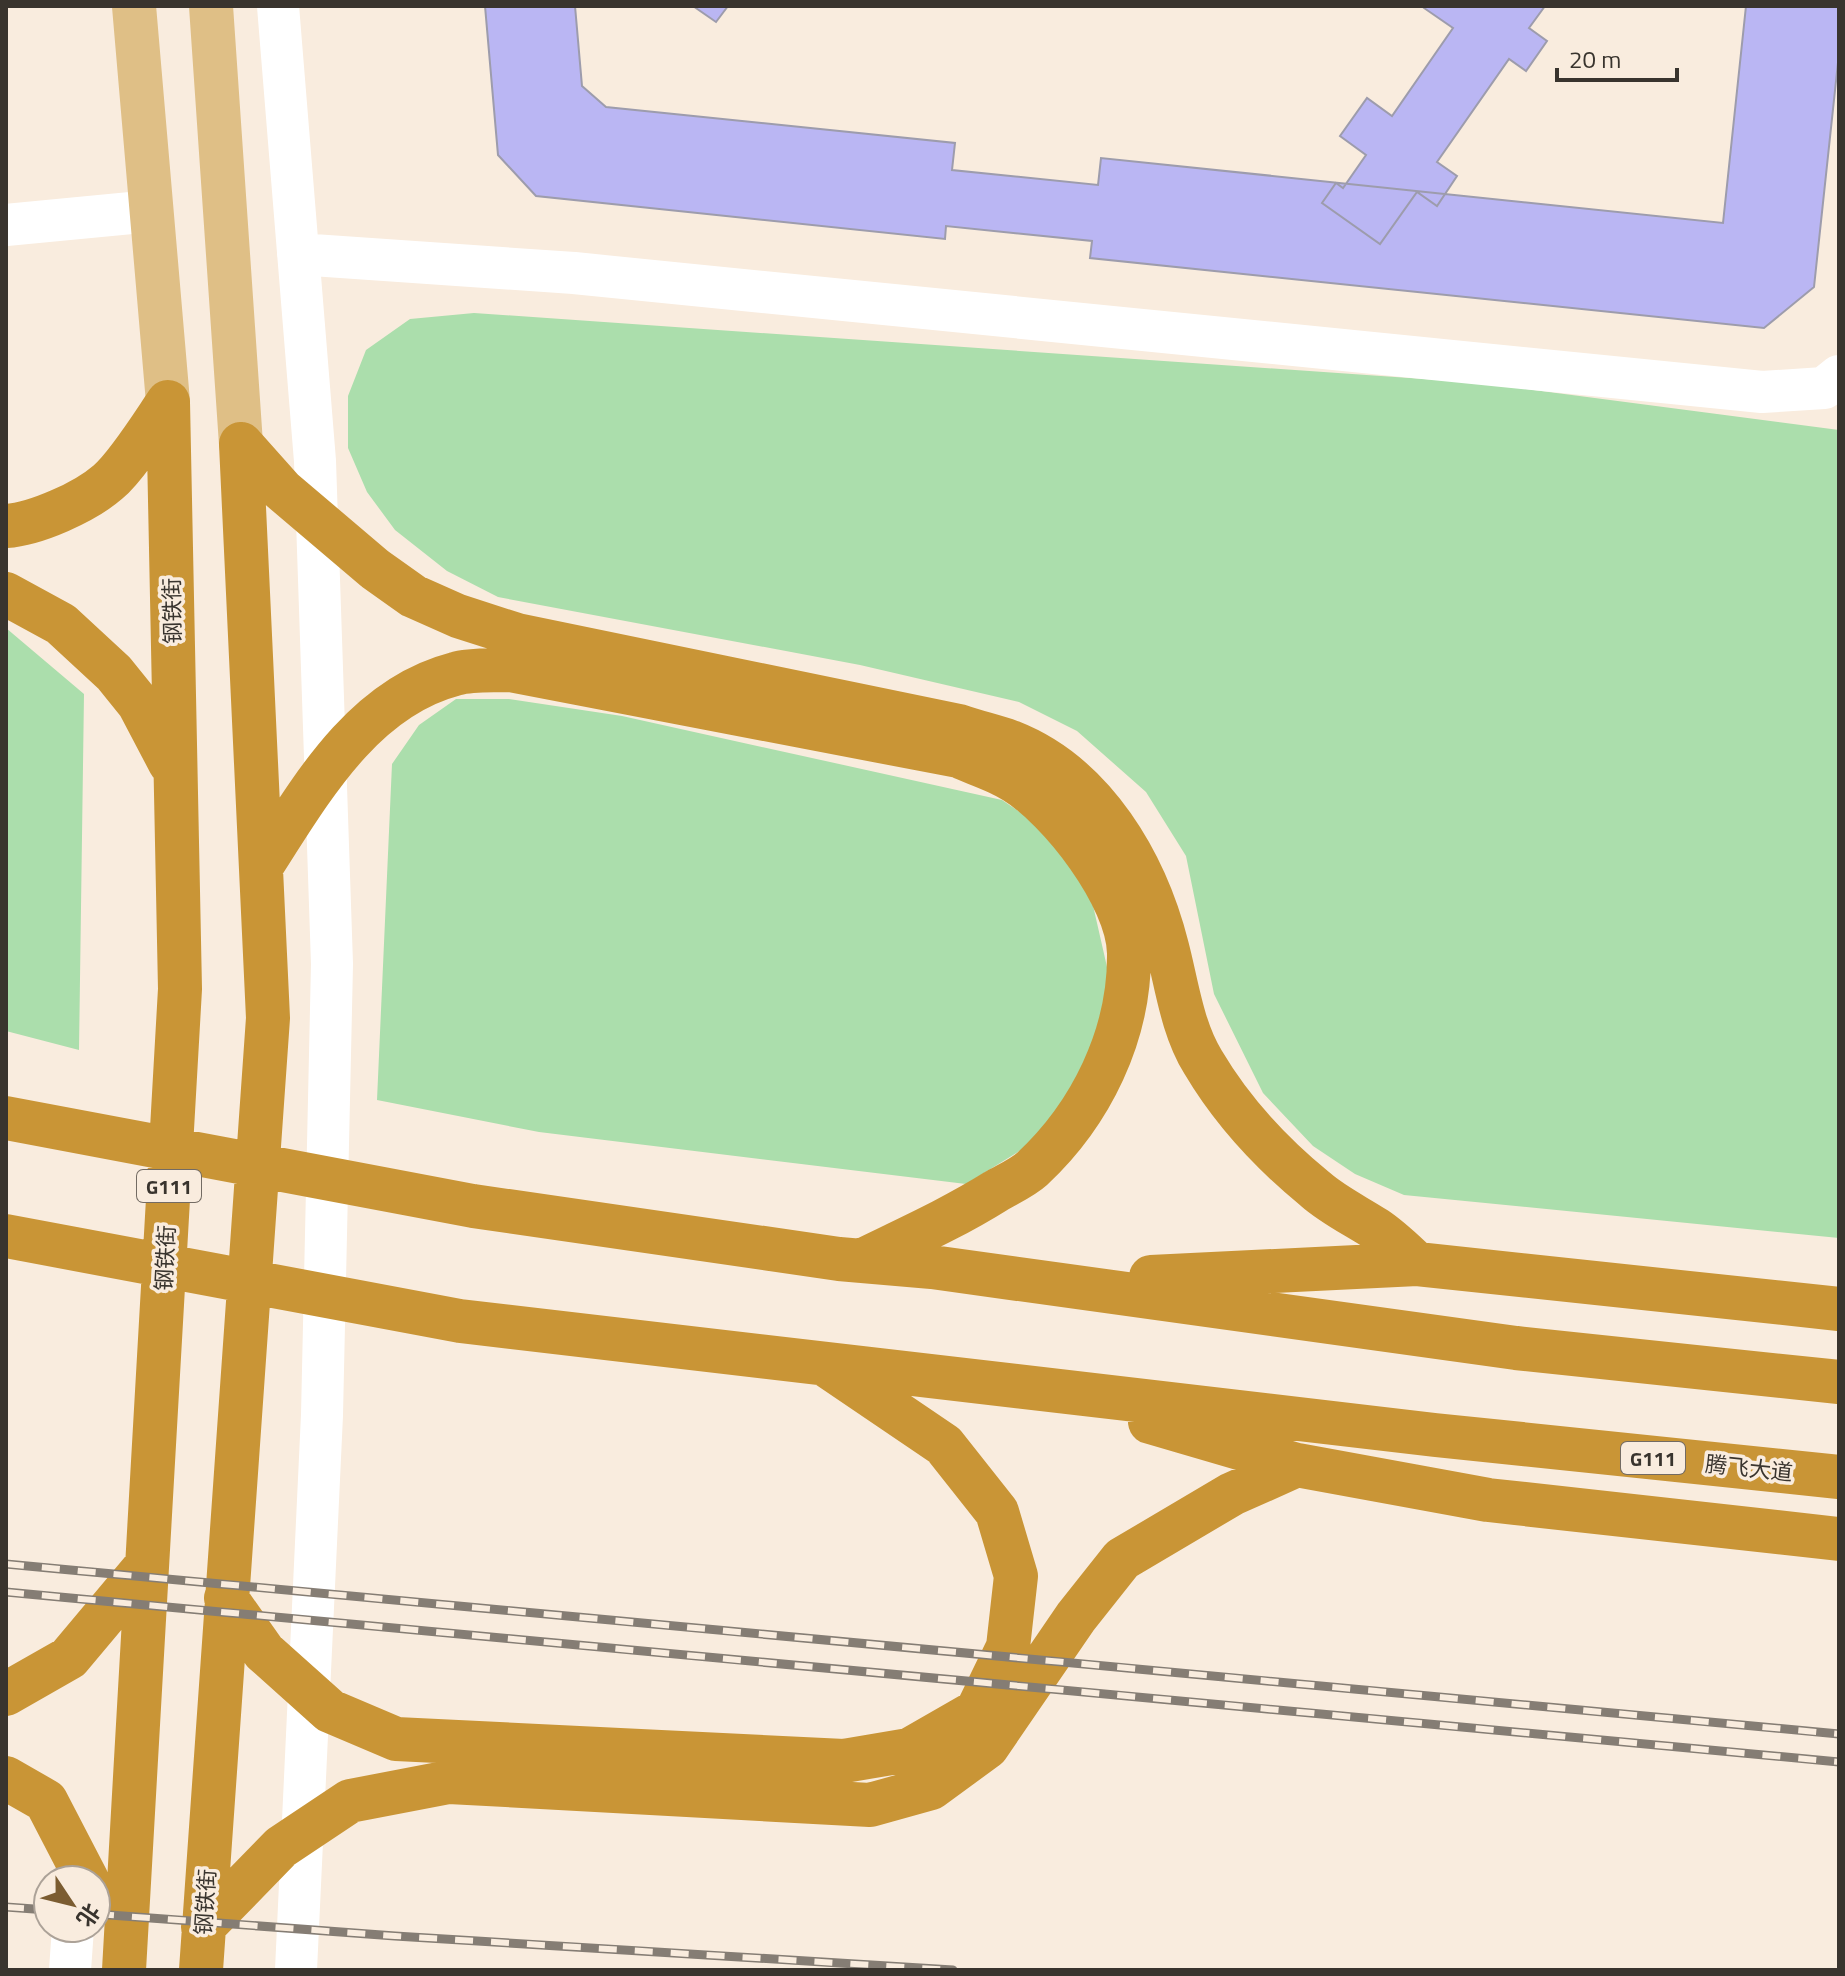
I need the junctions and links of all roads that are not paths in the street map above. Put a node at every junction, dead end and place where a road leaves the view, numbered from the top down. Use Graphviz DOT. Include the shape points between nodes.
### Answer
graph roads {
  1 [pos="134,6"];
  2 [pos="211,6"];
  3 [pos="278,6"];
  4 [pos="152,211"];
  5 [pos="6,225"];
  6 [pos="298,254"];
  7 [pos="1839,376"];
  8 [pos="168,402"];
  9 [pos="241,444"];
  10 [pos="317,520"];
  11 [pos="6,526"];
  12 [pos="6,594"];
  13 [pos="326,770"];
  14 [pos="175,774"];
  15 [pos="261,867"];
  16 [pos="6,1118"];
  17 [pos="6,1236"];
  18 [pos="861,1261"];
  19 [pos="1417,1264"];
  20 [pos="1044,1283"];
  21 [pos="1839,1309"];
  22 [pos="824,1363"];
  23 [pos="1839,1382"];
  24 [pos="1032,1387"];
  25 [pos="1297,1465"];
  26 [pos="1839,1477"];
  27 [pos="1839,1539"];
  28 [pos="147,1565"];
  29 [pos="226,1598"];
  30 [pos="309,1692"];
  31 [pos="6,1694"];
  32 [pos="6,1778"];
  33 [pos="302,1833"];
  34 [pos="76,1864"];
  35 [pos="203,1927"];
  36 [pos="112,1936"];
  37 [pos="72,1944"];
  38 [pos="124,1964"];
  39 [pos="70,1970"];
  40 [pos="201,1970"];
  41 [pos="296,1970"];
  1 -- 4 [label="main road"];
  2 -- 9 [label="main road"];
  3 -- 6 [label="street"];
  4 -- 5 [label="street"];
  4 -- 8 [label="main road"];
  6 -- 7 [label="street" via="574,273 1762,392 1824,388"];
  6 -- 10 [label="street"];
  8 -- 11 [label="highway" via="109,482 69,506"];
  8 -- 14 [label="highway, 钢铁街 / G111"];
  9 -- 10 [label="highway"];
  9 -- 15 [label="highway, 钢铁街"];
  10 -- 13 [label="street"];
  10 -- 19 [label="highway" via="413,596 458,616 517,635 959,726 1013,743 1053,766 1086,793 1117,832 1150,891 1201,1060 1242,1120 1316,1191 1380,1232"];
  12 -- 14 [label="highway" via="61,624 114,673 139,704"];
  13 -- 15 [label="highway"];
  13 -- 18 [label="highway" via="370,721 414,688 458,673 510,670 958,756 1013,780 1054,812 1091,859 1119,911 1130,951 1122,1024 1095,1090 1063,1138 1029,1171"];
  13 -- 30 [label="street" via="332,964 322,1415"];
  14 -- 28 [label="highway, 钢铁街 / G111" via="180,989"];
  15 -- 29 [label="highway, 钢铁街" via="268,1018"];
  16 -- 18 [label="highway" via="473,1206"];
  17 -- 22 [label="highway" via="460,1321"];
  18 -- 20 [label="highway"];
  19 -- 20 [label="highway"];
  19 -- 21 [label="highway"];
  20 -- 23 [label="highway" via="1516,1348"];
  22 -- 24 [label="highway"];
  22 -- 30 [label="highway" via="944,1445 997,1512 1016,1576 1008,1647 977,1711 909,1750 844,1761 396,1739 330,1711"];
  24 -- 25 [label="highway"];
  24 -- 26 [label="highway, 腾飞大道 / G111"];
  25 -- 27 [label="highway" via="1488,1500"];
  25 -- 33 [label="highway" via="1232,1494 1122,1559 987,1747 931,1788 870,1805 449,1782 350,1801"];
  28 -- 31 [label="highway" via="69,1658"];
  28 -- 38 [label="highway, 钢铁街 / G111"];
  29 -- 30 [label="highway" via="264,1652"];
  29 -- 35 [label="highway, 钢铁街"];
  30 -- 33 [label="street"];
  32 -- 34 [label="highway" via="46,1801"];
  33 -- 35 [label="highway" via="281,1847"];
  33 -- 41 [label="street"];
  35 -- 40 [label="highway, 钢铁街"];
  36 -- 38 [label="highway"];
  37 -- 39 [label="street"];
}
